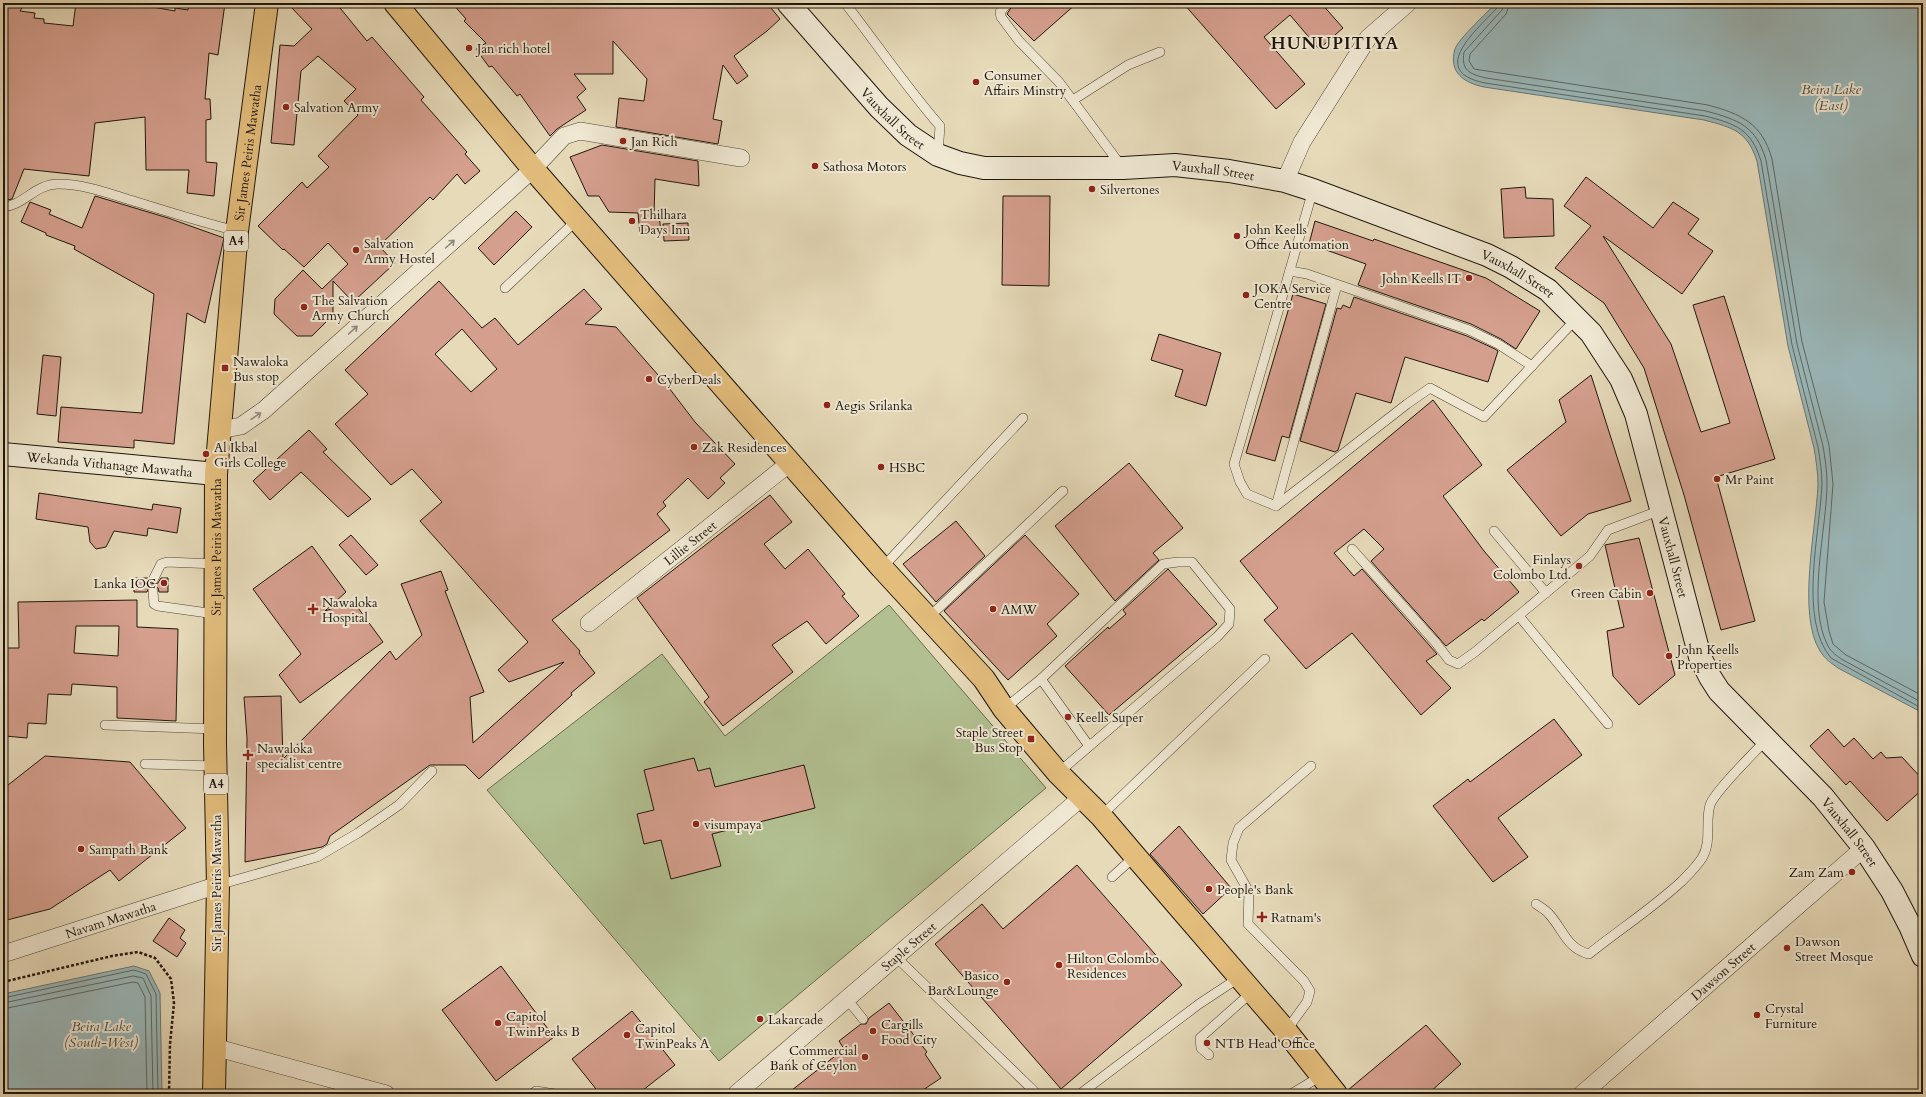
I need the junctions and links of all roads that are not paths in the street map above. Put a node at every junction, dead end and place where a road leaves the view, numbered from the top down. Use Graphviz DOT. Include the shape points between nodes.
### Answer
graph roads {
  1 [pos="395,3"];
  2 [pos="788,3"];
  3 [pos="845,3"];
  4 [pos="1008,3"];
  5 [pos="1408,3"];
  6 [pos="266,5"];
  7 [pos="1160,52"];
  8 [pos="1073,100"];
  9 [pos="938,155"];
  10 [pos="741,158"];
  11 [pos="1123,168"];
  12 [pos="533,169"];
  13 [pos="1285,181"];
  14 [pos="1313,190"];
  15 [pos="3,207"];
  16 [pos="578,219"];
  17 [pos="237,231"];
  18 [pos="1290,271"];
  19 [pos="1337,285"];
  20 [pos="505,288"];
  21 [pos="1576,319"];
  22 [pos="1532,366"];
  23 [pos="1024,418"];
  24 [pos="220,430"];
  25 [pos="3,454"];
  26 [pos="791,462"];
  27 [pos="216,474"];
  28 [pos="1063,491"];
  29 [pos="1276,506"];
  30 [pos="1661,510"];
  31 [pos="1494,531"];
  32 [pos="1352,549"];
  33 [pos="216,564"];
  34 [pos="882,568"];
  35 [pos="154,578"];
  36 [pos="153,592"];
  37 [pos="1546,593"];
  38 [pos="216,614"];
  39 [pos="1519,616"];
  40 [pos="928,618"];
  41 [pos="589,623"];
  42 [pos="1265,658"];
  43 [pos="1041,679"];
  44 [pos="1004,710"];
  45 [pos="1608,724"];
  46 [pos="105,725"];
  47 [pos="215,729"];
  48 [pos="1766,740"];
  49 [pos="1089,746"];
  50 [pos="145,764"];
  51 [pos="216,766"];
  52 [pos="1311,766"];
  53 [pos="432,771"];
  54 [pos="1058,773"];
  55 [pos="1081,798"];
  56 [pos="1101,816"];
  57 [pos="1864,848"];
  58 [pos="1135,856"];
  59 [pos="1112,877"];
  60 [pos="218,885"];
  61 [pos="1536,904"];
  62 [pos="3,954"];
  63 [pos="1923,956"];
  64 [pos="896,957"];
  65 [pos="1246,985"];
  66 [pos="847,999"];
  67 [pos="863,1019"];
  68 [pos="1286,1031"];
  69 [pos="214,1046"];
  70 [pos="1209,1055"];
  71 [pos="1321,1076"];
  72 [pos="214,1094"];
  73 [pos="386,1094"];
  74 [pos="532,1094"];
  75 [pos="555,1094"];
  76 [pos="736,1094"];
  77 [pos="1037,1094"];
  78 [pos="1080,1094"];
  79 [pos="1291,1094"];
  80 [pos="1336,1094"];
  81 [pos="1582,1094"];
  1 -- 12 [label="main road"];
  2 -- 9 [label="street, Vauxhall Street" via="879,107 908,135"];
  3 -- 9 [label="lane" via="915,97 940,126"];
  4 -- 8 [label="lane" via="1000,12 1000,17"];
  5 -- 13 [label="street" via="1368,38 1302,142"];
  6 -- 17 [label="main road, Sir James Peiris Mawatha / A4"];
  7 -- 8 [label="lane" via="1128,65"];
  8 -- 11 [label="lane"];
  9 -- 11 [label="street, Vauxhall Street" via="984,168"];
  10 -- 12 [label="street" via="580,131 564,136"];
  11 -- 13 [label="street, Vauxhall Street" via="1175,165 1229,170"];
  12 -- 16 [label="main road"];
  24 -- 12 [label="street, one-way" via="241,426 264,410"];
  13 -- 14 [label="street, Vauxhall Street"];
  14 -- 18 [label="lane"];
  14 -- 21 [label="street, Vauxhall Street" via="1487,255 1512,267 1548,290"];
  15 -- 17 [label="lane" via="11,206 34,190 46,186 83,186"];
  16 -- 20 [label="lane"];
  16 -- 26 [label="main road"];
  17 -- 24 [label="main road, Sir James Peiris Mawatha / A4"];
  18 -- 19 [label="lane"];
  18 -- 29 [label="lane" via="1234,464 1247,494"];
  19 -- 22 [label="lane" via="1469,330 1498,344"];
  19 -- 29 [label="lane"];
  21 -- 22 [label="lane"];
  21 -- 30 [label="street, Vauxhall Street" via="1591,333 1624,384 1636,414"];
  22 -- 29 [label="lane" via="1484,417 1430,388"];
  23 -- 34 [label="lane"];
  24 -- 27 [label="main road, Sir James Peiris Mawatha / A4"];
  25 -- 27 [label="street, Wekanda Vithanage Mawatha"];
  26 -- 34 [label="main road"];
  26 -- 41 [label="street, Lillie Street"];
  27 -- 33 [label="main road, Sir James Peiris Mawatha / A4"];
  28 -- 40 [label="lane"];
  30 -- 37 [label="lane" via="1608,530 1590,556"];
  30 -- 48 [label="street, Vauxhall Street" via="1704,667 1719,691"];
  31 -- 37 [label="lane"];
  32 -- 39 [label="lane" via="1436,642 1449,660 1458,664"];
  33 -- 35 [label="lane" via="167,562 161,564"];
  33 -- 38 [label="main road, Sir James Peiris Mawatha / A4"];
  34 -- 40 [label="main road"];
  36 -- 38 [label="lane" via="154,604 158,606"];
  37 -- 39 [label="lane"];
  38 -- 47 [label="main road, Sir James Peiris Mawatha / A4"];
  39 -- 45 [label="lane"];
  40 -- 44 [label="main road" via="984,679"];
  42 -- 56 [label="lane"];
  43 -- 44 [label="lane"];
  43 -- 49 [label="lane"];
  43 -- 49 [label="lane" via="1163,564 1192,562 1230,609 1229,624 1217,637"];
  44 -- 54 [label="main road"];
  46 -- 47 [label="lane"];
  47 -- 51 [label="main road, Sir James Peiris Mawatha / A4"];
  48 -- 57 [label="street, Vauxhall Street" via="1823,796"];
  48 -- 61 [label="lane" via="1711,803 1707,820 1708,839 1702,858 1670,892 1589,954 1579,952 1549,913"];
  49 -- 54 [label="lane"];
  50 -- 51 [label="lane"];
  51 -- 60 [label="main road, Sir James Peiris Mawatha / A4"];
  52 -- 68 [label="lane" via="1240,828 1233,843 1231,860 1249,892 1248,924 1310,990 1307,1002"];
  53 -- 60 [label="lane" via="398,805 317,857"];
  54 -- 55 [label="main road"];
  55 -- 56 [label="main road"];
  55 -- 64 [label="street, Staple Street"];
  56 -- 58 [label="main road"];
  57 -- 63 [label="street, Vauxhall Street" via="1892,891"];
  57 -- 81 [label="street, Dawson Street"];
  58 -- 59 [label="lane"];
  58 -- 65 [label="main road"];
  60 -- 62 [label="street, Navam Mawatha"];
  60 -- 69 [label="main road, Sir James Peiris Mawatha / A4"];
  64 -- 66 [label="street, Staple Street"];
  64 -- 77 [label="lane"];
  65 -- 68 [label="main road"];
  65 -- 70 [label="lane" via="1200,1038 1201,1048"];
  65 -- 78 [label="lane" via="1199,1004"];
  66 -- 67 [label="lane"];
  66 -- 76 [label="street, Staple Street"];
  68 -- 71 [label="main road"];
  69 -- 72 [label="main road, Sir James Peiris Mawatha / A4"];
  69 -- 73 [label="street"];
  71 -- 79 [label="lane"];
  71 -- 80 [label="main road"];
  74 -- 75 [label="lane"];
}
